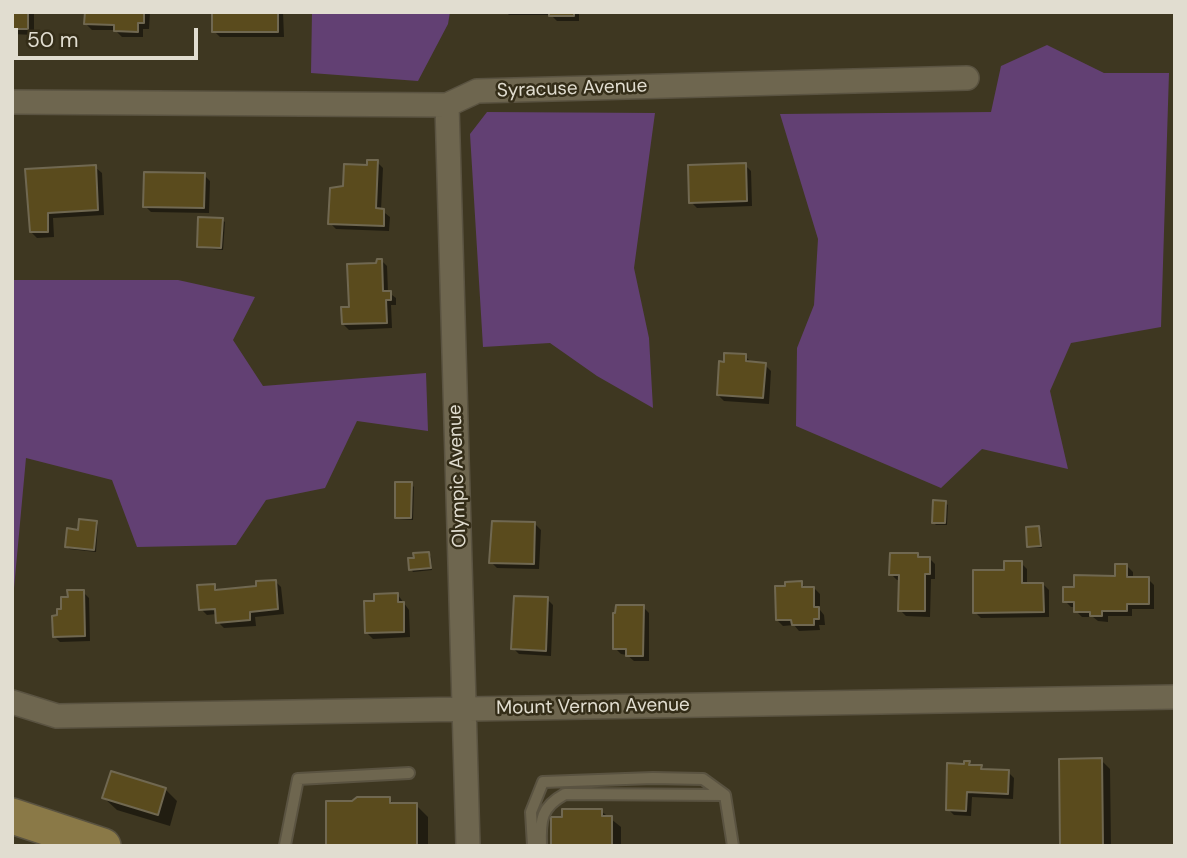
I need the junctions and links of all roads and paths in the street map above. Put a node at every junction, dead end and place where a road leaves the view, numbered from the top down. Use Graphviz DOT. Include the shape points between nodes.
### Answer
graph roads {
  1 [pos="967,78"];
  2 [pos="12,102"];
  3 [pos="447,105"];
  4 [pos="1175,697"];
  5 [pos="12,702"];
  6 [pos="464,709"];
  7 [pos="409,773"];
  8 [pos="725,795"];
  9 [pos="12,816"];
  10 [pos="286,845"];
  11 [pos="103,846"];
  12 [pos="468,846"];
  13 [pos="533,846"];
  14 [pos="541,846"];
  15 [pos="733,846"];
  1 -- 3 [label="street, Syracuse Avenue" via="477,91"];
  2 -- 3 [label="street, Syracuse Avenue"];
  3 -- 6 [label="street, Olympic Avenue"];
  4 -- 6 [label="street, Mount Vernon Avenue"];
  5 -- 6 [label="street, Mount Vernon Avenue" via="57,716"];
  6 -- 12 [label="street, Olympic Avenue"];
  7 -- 10 [label="lane" via="298,779"];
  8 -- 13 [label="lane" via="703,779 543,782 531,812"];
  8 -- 14 [label="lane" via="565,794 552,801 544,813"];
  8 -- 15 [label="lane"];
  9 -- 11 [label="main road"];
}
